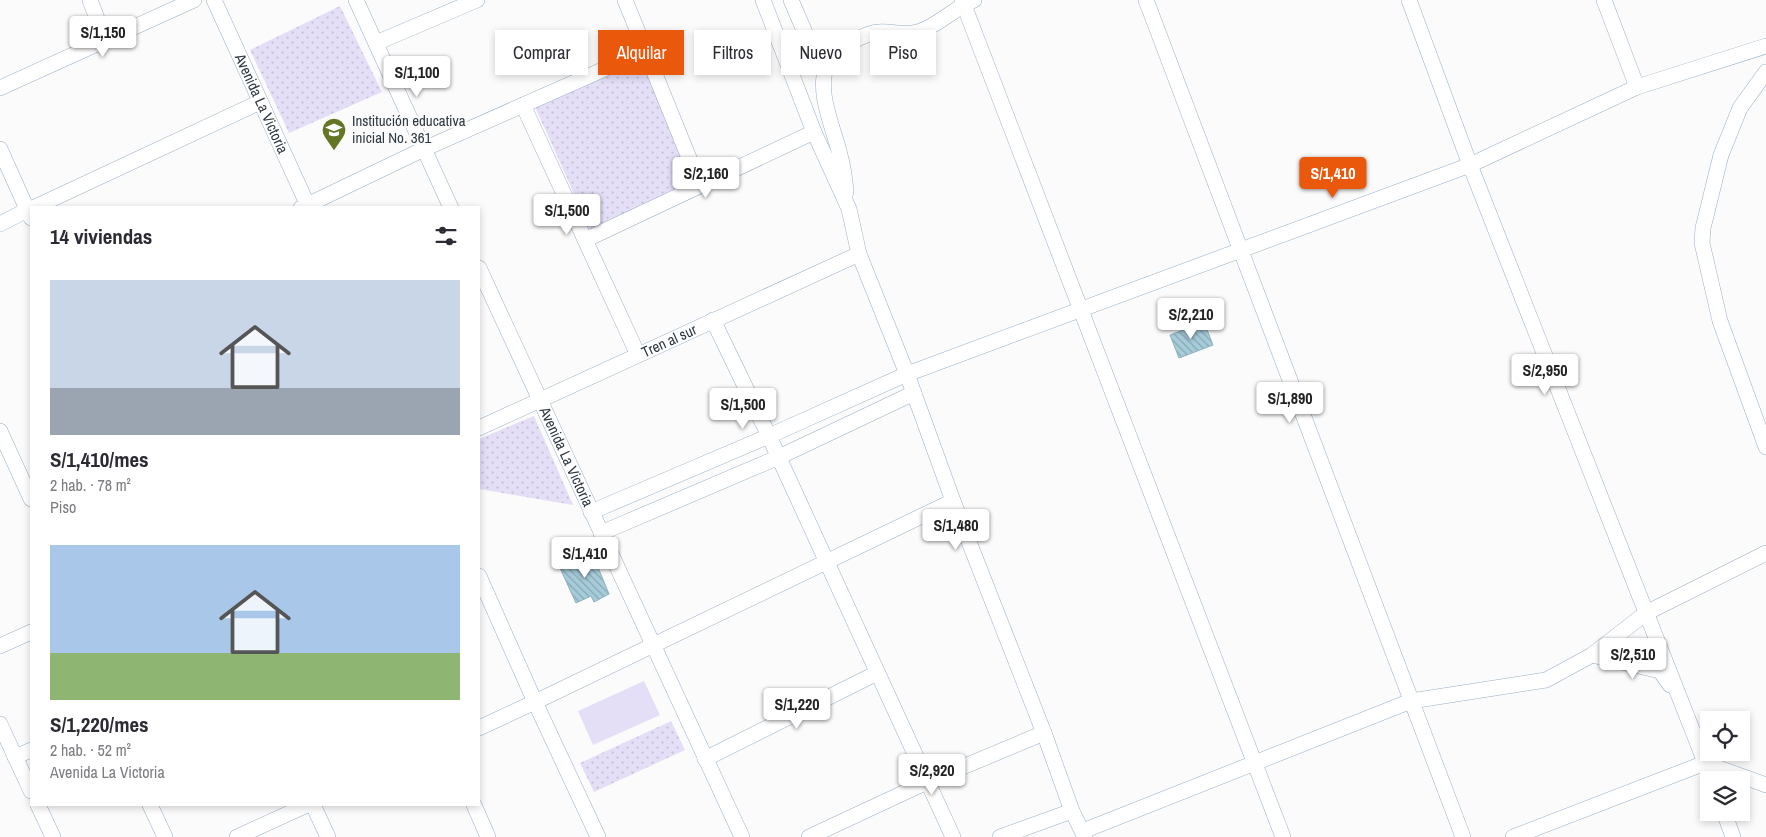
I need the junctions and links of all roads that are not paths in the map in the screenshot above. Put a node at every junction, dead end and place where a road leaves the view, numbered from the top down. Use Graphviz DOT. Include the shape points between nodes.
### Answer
graph roads {
  1 [pos="90,0"];
  2 [pos="194,0"];
  3 [pos="214,0"];
  4 [pos="356,0"];
  5 [pos="477,0"];
  6 [pos="625,0"];
  7 [pos="763,0"];
  8 [pos="791,0"];
  9 [pos="1146,0"];
  10 [pos="1409,0"];
  11 [pos="1604,0"];
  12 [pos="966,2"];
  13 [pos="637,30"];
  14 [pos="804,30"];
  15 [pos="860,38"];
  16 [pos="105,40"];
  17 [pos="376,43"];
  18 [pos="1766,46"];
  19 [pos="598,72"];
  20 [pos="1766,72"];
  21 [pos="655,75"];
  22 [pos="825,75"];
  23 [pos="1637,87"];
  24 [pos="0,88"];
  25 [pos="260,102"];
  26 [pos="523,105"];
  27 [pos="814,132"];
  28 [pos="0,149"];
  29 [pos="424,149"];
  30 [pos="1470,165"];
  31 [pos="700,185"];
  32 [pos="42,206"];
  33 [pos="306,206"];
  34 [pos="308,206"];
  35 [pos="450,206"];
  36 [pos="30,209"];
  37 [pos="849,209"];
  38 [pos="30,211"];
  39 [pos="0,224"];
  40 [pos="585,240"];
  41 [pos="1240,249"];
  42 [pos="859,254"];
  43 [pos="480,270"];
  44 [pos="1080,310"];
  45 [pos="713,320"];
  46 [pos="638,355"];
  47 [pos="907,374"];
  48 [pos="914,393"];
  49 [pos="539,400"];
  50 [pos="480,428"];
  51 [pos="0,431"];
  52 [pos="769,436"];
  53 [pos="1766,447"];
  54 [pos="778,457"];
  55 [pos="30,494"];
  56 [pos="953,500"];
  57 [pos="591,512"];
  58 [pos="601,533"];
  59 [pos="1766,554"];
  60 [pos="826,562"];
  61 [pos="480,578"];
  62 [pos="1646,613"];
  63 [pos="30,632"];
  64 [pos="653,644"];
  65 [pos="0,646"];
  66 [pos="1592,655"];
  67 [pos="877,673"];
  68 [pos="1680,698"];
  69 [pos="1411,701"];
  70 [pos="535,702"];
  71 [pos="0,724"];
  72 [pos="480,728"];
  73 [pos="1044,733"];
  74 [pos="30,750"];
  75 [pos="15,757"];
  76 [pos="705,759"];
  77 [pos="1254,762"];
  78 [pos="1705,763"];
  79 [pos="1708,771"];
  80 [pos="929,781"];
  81 [pos="1766,785"];
  82 [pos="30,789"];
  83 [pos="38,806"];
  84 [pos="150,806"];
  85 [pos="305,806"];
  86 [pos="313,806"];
  87 [pos="474,806"];
  88 [pos="1072,811"];
  89 [pos="1727,821"];
  90 [pos="1084,834"];
  91 [pos="484,836"];
  92 [pos="52,837"];
  93 [pos="165,837"];
  94 [pos="237,837"];
  95 [pos="328,837"];
  96 [pos="598,837"];
  97 [pos="742,837"];
  98 [pos="809,837"];
  99 [pos="953,837"];
  100 [pos="1000,837"];
  101 [pos="1283,837"];
  102 [pos="1463,837"];
  103 [pos="1513,837"];
  104 [pos="1733,837"];
  1 -- 16 [label="street"];
  2 -- 16 [label="street"];
  3 -- 25 [label="street, Avenida La Victoria"];
  4 -- 17 [label="street"];
  5 -- 17 [label="street"];
  6 -- 13 [label="street"];
  7 -- 27 [label="street"];
  8 -- 14 [label="street"];
  9 -- 41 [label="street"];
  10 -- 30 [label="street"];
  11 -- 23 [label="street"];
  12 -- 15 [label="street" via="918,32 905,35 872,33"];
  12 -- 44 [label="street"];
  16 -- 24 [label="street"];
  17 -- 29 [label="street"];
  18 -- 23 [label="street"];
  19 -- 26 [label="street"];
  20 -- 53 [label="street" via="1740,108 1721,155 1702,243 1720,321"];
  21 -- 31 [label="street"];
  22 -- 37 [label="street" via="825,100 844,173"];
  23 -- 30 [label="street"];
  25 -- 32 [label="street"];
  25 -- 33 [label="street, Avenida La Victoria"];
  26 -- 29 [label="street"];
  26 -- 40 [label="street"];
  27 -- 31 [label="street"];
  27 -- 37 [label="street"];
  28 -- 36 [label="street"];
  29 -- 34 [label="street"];
  29 -- 35 [label="street"];
  30 -- 41 [label="street"];
  30 -- 62 [label="street"];
  31 -- 40 [label="street"];
  37 -- 42 [label="street"];
  38 -- 39 [label="street"];
  40 -- 46 [label="street"];
  41 -- 44 [label="street"];
  41 -- 69 [label="street"];
  42 -- 45 [label="street, Tren al sur"];
  42 -- 47 [label="street"];
  43 -- 49 [label="street, Avenida La Victoria"];
  44 -- 47 [label="street"];
  44 -- 77 [label="street"];
  45 -- 46 [label="street, Tren al sur"];
  45 -- 52 [label="street"];
  46 -- 49 [label="street, Tren al sur"];
  47 -- 48 [label="street"];
  47 -- 52 [label="street"];
  48 -- 54 [label="street"];
  48 -- 56 [label="street"];
  49 -- 50 [label="street, Tren al sur"];
  49 -- 57 [label="street, Avenida La Victoria"];
  51 -- 55 [label="street"];
  52 -- 54 [label="street"];
  52 -- 57 [label="street"];
  54 -- 58 [label="street"];
  54 -- 60 [label="street"];
  56 -- 60 [label="street"];
  56 -- 73 [label="street"];
  57 -- 58 [label="street, Avenida La Victoria"];
  58 -- 64 [label="street, Avenida La Victoria"];
  59 -- 62 [label="street"];
  60 -- 64 [label="street"];
  60 -- 67 [label="street"];
  61 -- 70 [label="street"];
  62 -- 66 [label="street"];
  62 -- 68 [label="street"];
  63 -- 65 [label="street"];
  64 -- 70 [label="street"];
  64 -- 76 [label="street, Avenida La Victoria"];
  66 -- 68 [label="street" via="1660,671"];
  66 -- 69 [label="street" via="1546,680"];
  67 -- 76 [label="street"];
  67 -- 80 [label="street"];
  68 -- 78 [label="street"];
  69 -- 77 [label="street"];
  69 -- 102 [label="street"];
  70 -- 72 [label="street"];
  70 -- 96 [label="street"];
  71 -- 75 [label="street"];
  73 -- 80 [label="street"];
  73 -- 88 [label="street"];
  74 -- 75 [label="street"];
  75 -- 82 [label="street"];
  76 -- 97 [label="street, Avenida La Victoria"];
  77 -- 90 [label="street"];
  77 -- 101 [label="street"];
  78 -- 79 [label="street"];
  78 -- 81 [label="street"];
  78 -- 103 [label="street"];
  80 -- 98 [label="street"];
  80 -- 99 [label="street"];
  83 -- 92 [label="street"];
  84 -- 93 [label="street"];
  85 -- 94 [label="street"];
  86 -- 95 [label="street"];
  87 -- 91 [label="street"];
  88 -- 90 [label="street"];
  88 -- 100 [label="street"];
  89 -- 104 [label="street"];
}
